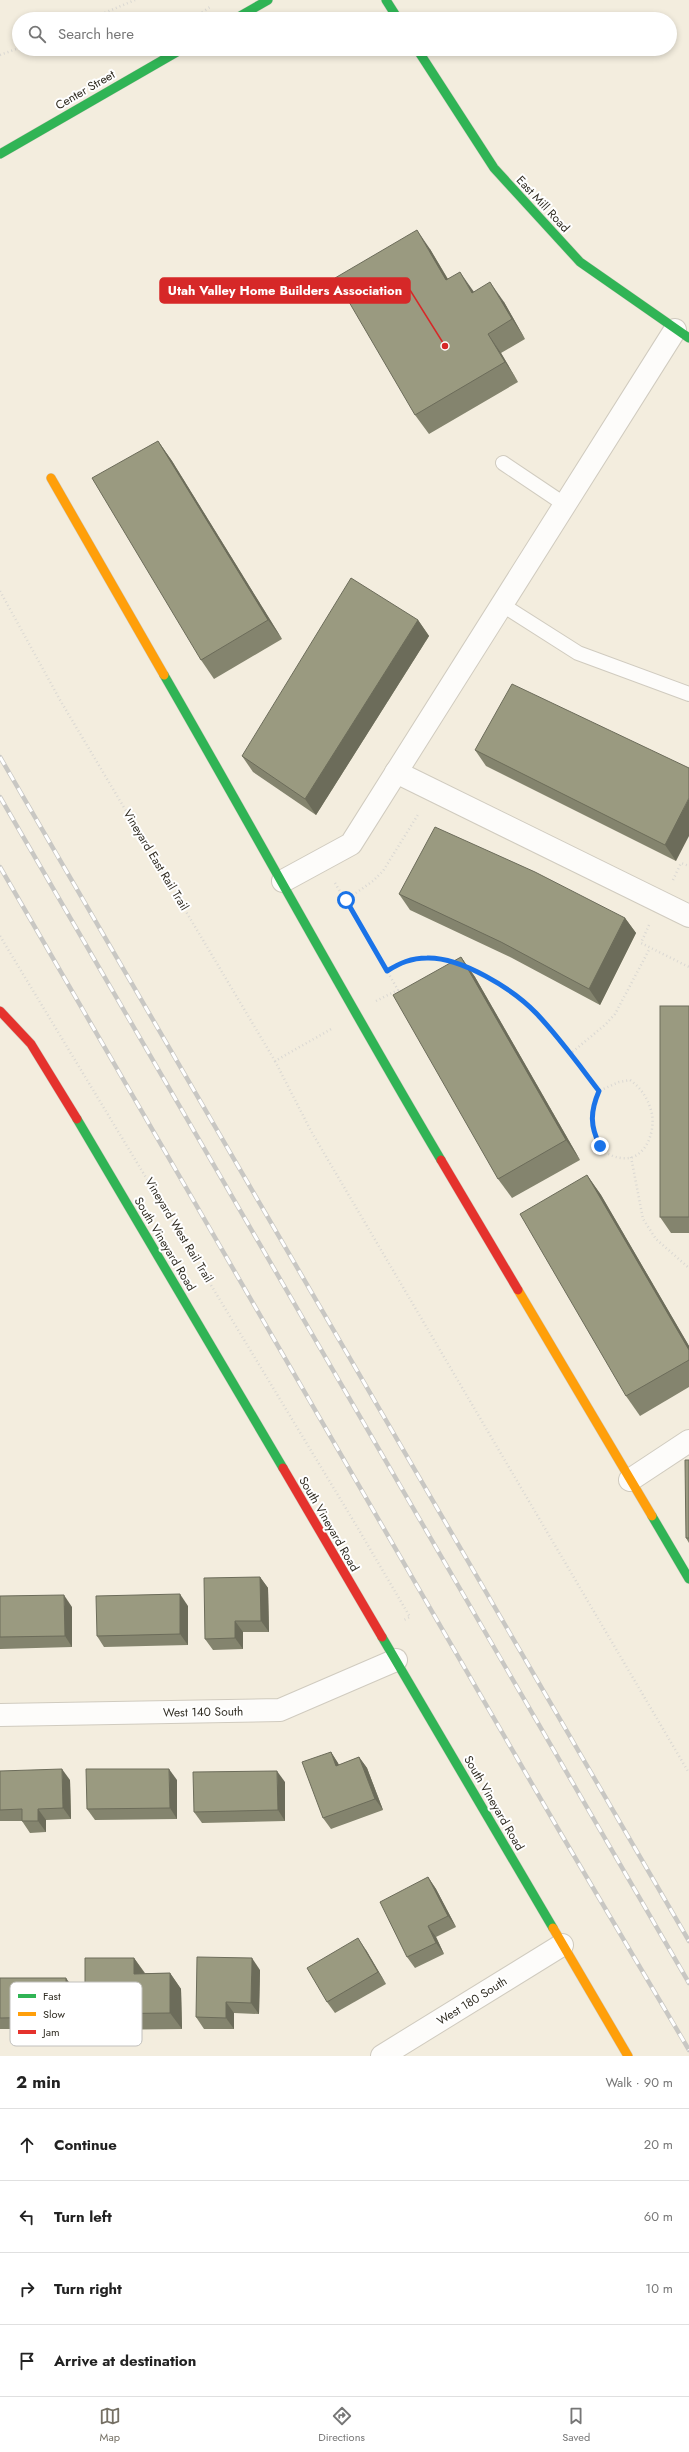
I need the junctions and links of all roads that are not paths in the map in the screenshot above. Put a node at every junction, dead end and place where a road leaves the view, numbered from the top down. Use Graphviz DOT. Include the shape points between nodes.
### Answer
graph roads {
  1 [pos="268,0"];
  2 [pos="386,0"];
  3 [pos="247,12"];
  4 [pos="394,12"];
  5 [pos="170,56"];
  6 [pos="422,56"];
  7 [pos="0,154"];
  8 [pos="682,334"];
  9 [pos="503,463"];
  10 [pos="51,478"];
  11 [pos="564,504"];
  12 [pos="501,604"];
  13 [pos="689,694"];
  14 [pos="396,772"];
  15 [pos="283,881"];
  16 [pos="689,916"];
  17 [pos="0,1011"];
  18 [pos="689,1441"];
  19 [pos="630,1480"];
  20 [pos="689,1579"];
  21 [pos="396,1660"];
  22 [pos="0,1716"];
  23 [pos="562,1945"];
  24 [pos="382,2056"];
  25 [pos="628,2056"];
  1 -- 3 [label="street"];
  2 -- 4 [label="street"];
  5 -- 7 [label="street, Center Street"];
  6 -- 8 [label="street, East Mill Road" via="494,168 580,262"];
  8 -- 11 [label="street"];
  9 -- 11 [label="lane"];
  10 -- 15 [label="street"];
  11 -- 12 [label="street"];
  12 -- 13 [label="lane" via="578,653"];
  12 -- 14 [label="street"];
  14 -- 15 [label="street" via="350,844"];
  14 -- 16 [label="street"];
  15 -- 19 [label="street" via="355,1015"];
  17 -- 21 [label="street, South Vineyard Road" via="35,1051"];
  18 -- 19 [label="street"];
  19 -- 20 [label="street"];
  21 -- 22 [label="street, West 140 South" via="280,1710"];
  21 -- 23 [label="street, South Vineyard Road"];
  23 -- 24 [label="street, West 180 South"];
  23 -- 25 [label="street, South Vineyard Road"];
}
